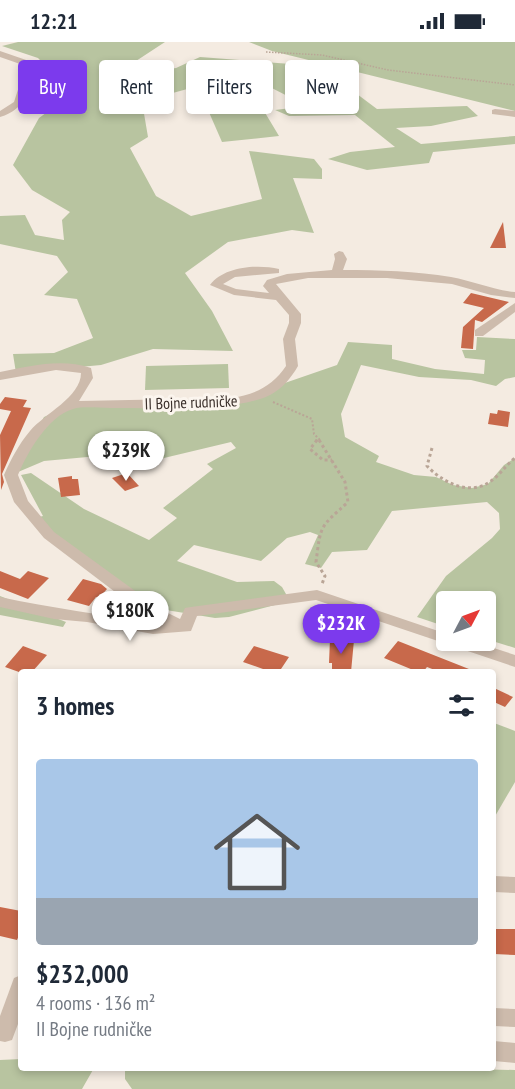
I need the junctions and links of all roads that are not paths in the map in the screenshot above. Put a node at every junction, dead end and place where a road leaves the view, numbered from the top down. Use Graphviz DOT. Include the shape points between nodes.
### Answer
graph roads {
  1 [pos="167,42"];
  2 [pos="174,42"];
  3 [pos="0,54"];
  4 [pos="495,112"];
  5 [pos="0,114"];
  6 [pos="515,114"];
  7 [pos="339,254"];
  8 [pos="275,271"];
  9 [pos="336,275"];
  10 [pos="515,295"];
  11 [pos="277,297"];
  12 [pos="515,306"];
  13 [pos="479,333"];
  14 [pos="0,376"];
  15 [pos="70,405"];
  16 [pos="0,602"];
  17 [pos="185,627"];
  18 [pos="436,636"];
  19 [pos="482,651"];
  20 [pos="515,662"];
  21 [pos="496,884"];
  22 [pos="515,885"];
  23 [pos="18,998"];
  24 [pos="496,1017"];
  25 [pos="515,1018"];
  26 [pos="12,1025"];
  27 [pos="496,1051"];
  28 [pos="515,1053"];
  1 -- 2 [label="street"];
  3 -- 5 [label="street" via="26,63 29,68 22,99 16,108"];
  4 -- 6 [label="street"];
  7 -- 9 [label="street"];
  8 -- 11 [label="street" via="231,273 216,285 234,292"];
  9 -- 10 [label="street" via="452,281"];
  9 -- 11 [label="street" via="276,280 269,286"];
  11 -- 15 [label="street, II Bojne rudničke" via="295,314 289,339 292,366 279,385 254,398 212,403"];
  12 -- 13 [label="street"];
  14 -- 15 [label="street" via="60,366 79,367 87,371 87,378"];
  15 -- 17 [label="street" via="45,420 17,459 11,475 21,502 49,535 94,570 154,613"];
  16 -- 17 [label="street" via="153,629"];
  17 -- 18 [label="street" via="191,612 317,595"];
  19 -- 20 [label="street"];
  21 -- 22 [label="street"];
  23 -- 26 [label="street"];
  24 -- 25 [label="street"];
  27 -- 28 [label="street"];
}
